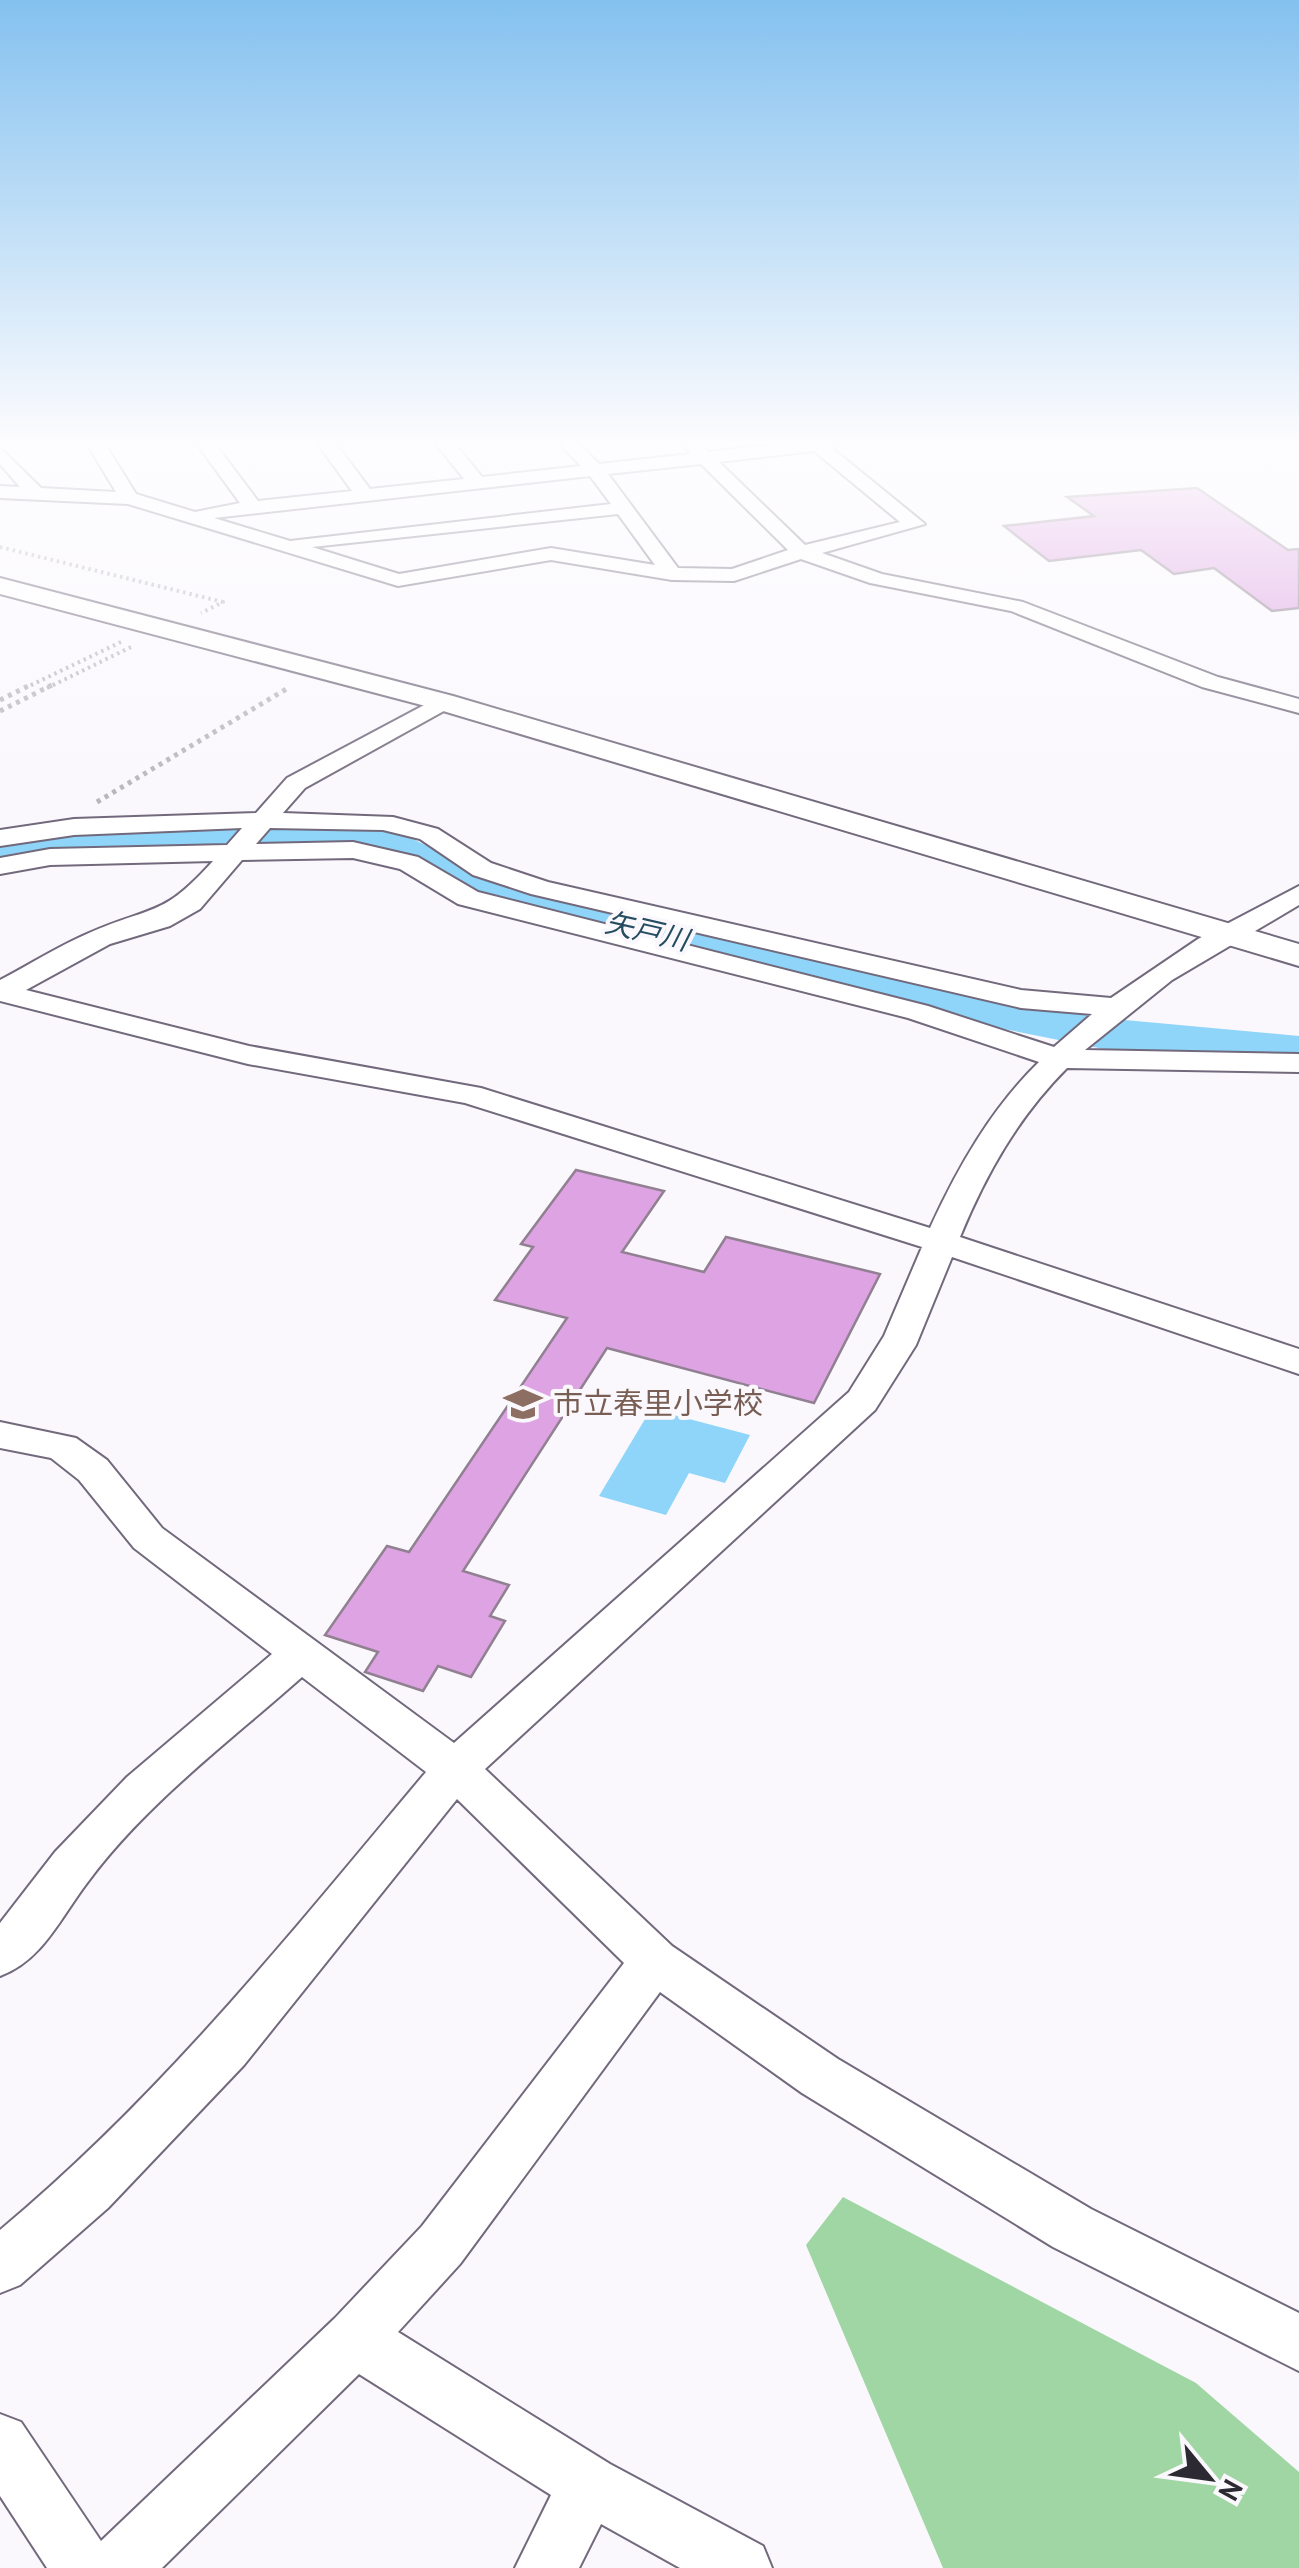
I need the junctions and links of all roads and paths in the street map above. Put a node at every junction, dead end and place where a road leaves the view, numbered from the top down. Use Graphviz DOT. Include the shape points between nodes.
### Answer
graph roads {
  1 [pos="68,564"];
  2 [pos="346,564"];
  3 [pos="493,564"];
  4 [pos="611,564"];
  5 [pos="665,564"];
  6 [pos="765,564"];
  7 [pos="836,564"];
  8 [pos="672,574"];
  9 [pos="0,586"];
  10 [pos="160,628"];
  11 [pos="319,669"];
  12 [pos="0,700"];
  13 [pos="443,702"];
  14 [pos="1299,706"];
  15 [pos="0,712"];
  16 [pos="264,820"];
  17 [pos="72,828"];
  18 [pos="0,838"];
  19 [pos="236,850"];
  20 [pos="0,866"];
  21 [pos="1299,894"];
  22 [pos="1228,932"];
  23 [pos="1299,955"];
  24 [pos="1118,1007"];
  25 [pos="1066,1054"];
  26 [pos="1299,1063"];
  27 [pos="941,1242"];
  28 [pos="1299,1362"];
  29 [pos="0,1435"];
  30 [pos="300,1653"];
  31 [pos="456,1769"];
  32 [pos="0,1955"];
  33 [pos="655,1961"];
  34 [pos="0,2266"];
  35 [pos="355,2338"];
  36 [pos="1299,2343"];
  37 [pos="0,2444"];
  38 [pos="589,2485"];
  39 [pos="83,2568"];
  40 [pos="118,2568"];
  41 [pos="546,2568"];
  42 [pos="741,2568"];
  1 -- 10 [label="path" via="222,602"];
  2 -- 3 [label="street" via="398,580"];
  4 -- 8 [label="street"];
  5 -- 8 [label="street"];
  6 -- 8 [label="street" via="734,574"];
  7 -- 14 [label="street" via="1016,606 1210,682"];
  9 -- 10 [label="street"];
  10 -- 11 [label="street"];
  10 -- 12 [label="path"];
  10 -- 15 [label="path"];
  11 -- 13 [label="street"];
  11 -- 17 [label="path" via="80,812"];
  13 -- 16 [label="street" via="296,783"];
  13 -- 22 [label="street"];
  16 -- 17 [label="street"];
  16 -- 19 [label="street"];
  16 -- 24 [label="street" via="384,822 429,834 482,869 540,888 1020,999"];
  17 -- 18 [label="street"];
  19 -- 20 [label="street" via="50,857"];
  19 -- 25 [label="street" via="354,850 409,863 468,898"];
  19 -- 27 [label="street" via="190,903 100,938 0,992 248,1055 470,1095"];
  21 -- 22 [label="street"];
  22 -- 23 [label="street"];
  22 -- 24 [label="street"];
  24 -- 25 [label="street"];
  25 -- 26 [label="street"];
  25 -- 27 [label="street" via="1004,1121"];
  27 -- 28 [label="street"];
  27 -- 31 [label="street" via="900,1340 862,1401"];
  29 -- 30 [label="street" via="62,1447 92,1470 148,1538"];
  30 -- 31 [label="street"];
  30 -- 32 [label="street" via="144,1790"];
  31 -- 33 [label="street"];
  31 -- 34 [label="street" via="226,2050 89,2190"];
  33 -- 35 [label="street" via="441,2245"];
  33 -- 36 [label="street" via="820,2076 1072,2228"];
  35 -- 38 [label="street"];
  35 -- 40 [label="street"];
  37 -- 39 [label="street"];
  38 -- 41 [label="street"];
  38 -- 42 [label="street"];
}
